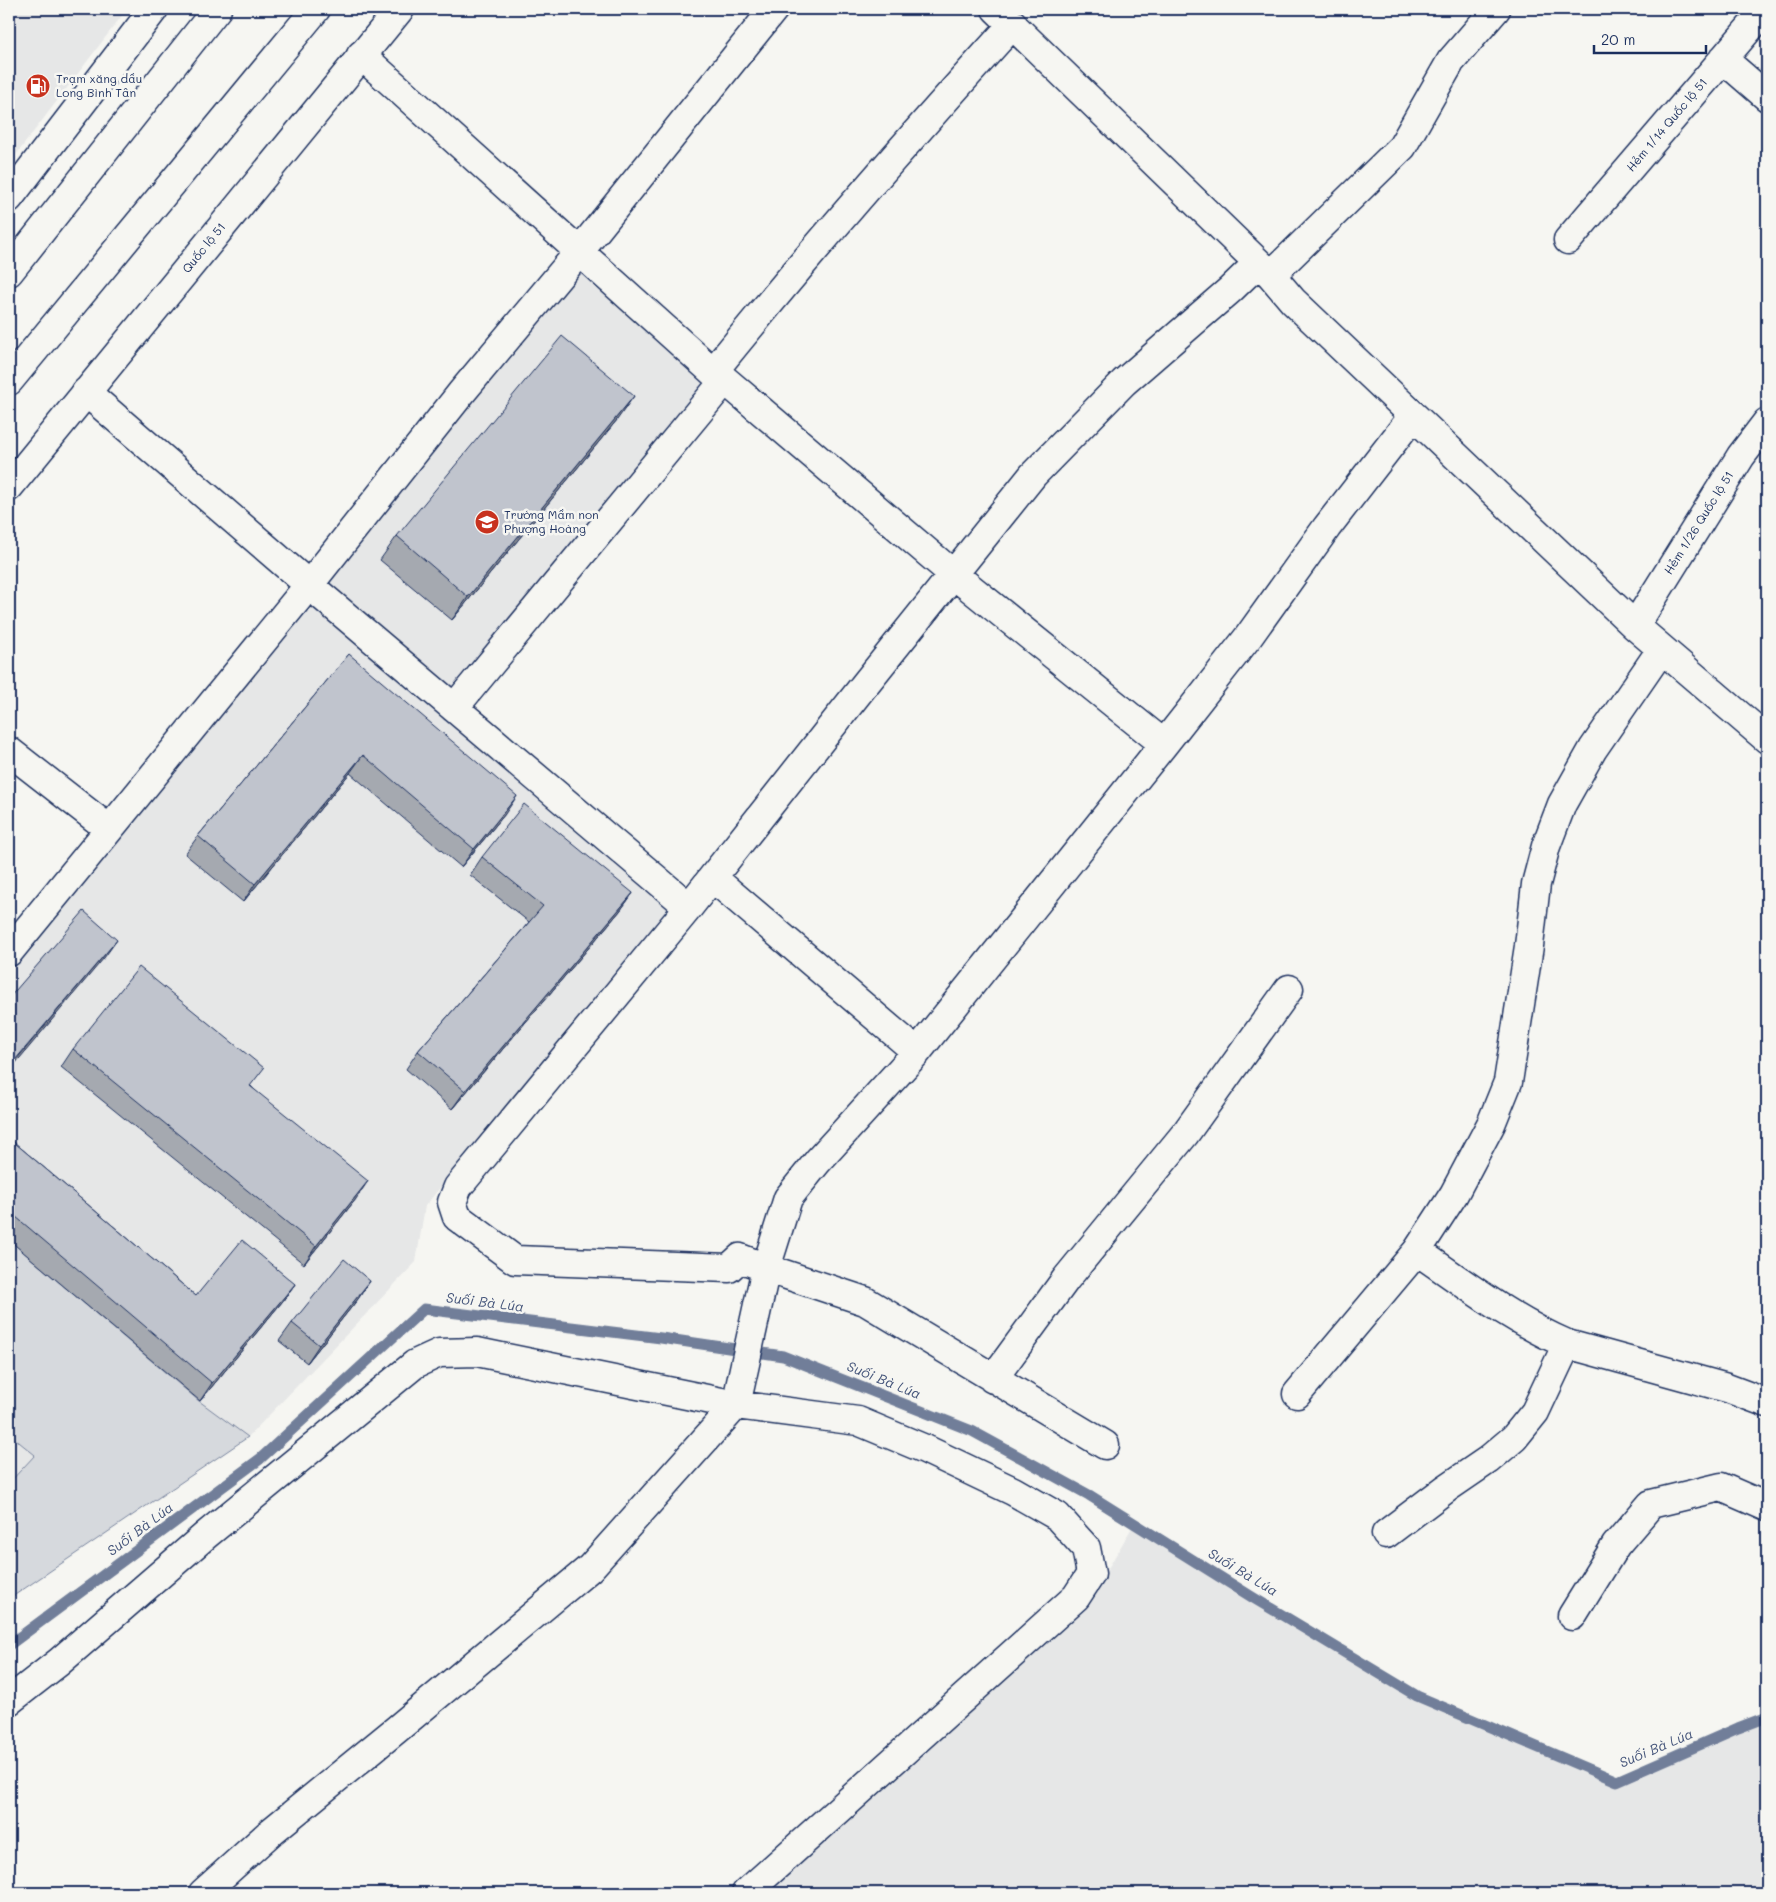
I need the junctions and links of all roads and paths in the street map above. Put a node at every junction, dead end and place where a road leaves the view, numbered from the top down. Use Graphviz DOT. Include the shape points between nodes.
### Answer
graph roads {
  1 [pos="154,9"];
  2 [pos="217,9"];
  3 [pos="316,9"];
  4 [pos="400,9"];
  5 [pos="774,9"];
  6 [pos="1496,9"];
  7 [pos="1766,9"];
  8 [pos="1004,16"];
  9 [pos="361,56"];
  10 [pos="1723,59"];
  11 [pos="1767,97"];
  12 [pos="9,198"];
  13 [pos="1568,240"];
  14 [pos="579,252"];
  15 [pos="1264,269"];
  16 [pos="9,272"];
  17 [pos="719,376"];
  18 [pos="9,381"];
  19 [pos="86,392"];
  20 [pos="1413,416"];
  21 [pos="1767,422"];
  22 [pos="9,487"];
  23 [pos="953,574"];
  24 [pos="309,584"];
  25 [pos="1635,626"];
  26 [pos="1661,650"];
  27 [pos="454,708"];
  28 [pos="1767,739"];
  29 [pos="1164,744"];
  30 [pos="9,751"];
  31 [pos="109,829"];
  32 [pos="713,878"];
  33 [pos="690,907"];
  34 [pos="9,952"];
  35 [pos="1289,989"];
  36 [pos="917,1052"];
  37 [pos="1417,1251"];
  38 [pos="766,1268"];
  39 [pos="1567,1344"];
  40 [pos="993,1379"];
  41 [pos="1297,1394"];
  42 [pos="1767,1402"];
  43 [pos="736,1405"];
  44 [pos="1105,1444"];
  45 [pos="1767,1507"];
  46 [pos="1386,1534"];
  47 [pos="1572,1616"];
  48 [pos="9,1702"];
  49 [pos="203,1893"];
  50 [pos="746,1893"];
  1 -- 12 [label="main road"];
  2 -- 16 [label="main road"];
  3 -- 18 [label="main road"];
  4 -- 9 [label="main road, Quốc lộ 51"];
  5 -- 14 [label="main road"];
  6 -- 15 [label="main road" via="1451,61 1402,147"];
  7 -- 10 [label="main road, Hẻm 1/14 Quốc lộ 51"];
  8 -- 15 [label="main road"];
  8 -- 17 [label="main road" via="912,135 843,215"];
  9 -- 14 [label="main road"];
  9 -- 19 [label="main road, Quốc lộ 51"];
  10 -- 11 [label="main road"];
  10 -- 13 [label="main road, Hẻm 1/14 Quốc lộ 51"];
  14 -- 17 [label="main road"];
  14 -- 24 [label="main road"];
  15 -- 20 [label="main road"];
  15 -- 23 [label="main road" via="1230,290 1087,418 1033,475"];
  17 -- 23 [label="main road"];
  17 -- 27 [label="main road"];
  19 -- 22 [label="main road, Quốc lộ 51"];
  19 -- 24 [label="main road"];
  20 -- 25 [label="main road"];
  20 -- 29 [label="main road" via="1327,527 1250,636"];
  21 -- 25 [label="main road, Hẻm 1/26 Quốc lộ 51" via="1740,456"];
  23 -- 29 [label="main road"];
  23 -- 32 [label="main road"];
  24 -- 27 [label="main road"];
  24 -- 31 [label="main road"];
  25 -- 26 [label="main road"];
  26 -- 28 [label="main road"];
  26 -- 37 [label="main road" via="1593,749 1562,804 1536,884 1508,1082 1491,1124 1454,1194"];
  27 -- 33 [label="main road"];
  29 -- 36 [label="main road"];
  30 -- 31 [label="main road"];
  31 -- 34 [label="main road"];
  32 -- 33 [label="main road"];
  32 -- 36 [label="main road"];
  33 -- 38 [label="main road" via="497,1138 458,1187 452,1202 456,1217 515,1260 729,1268 740,1258"];
  35 -- 40 [label="main road" via="1185,1134 1066,1279"];
  36 -- 38 [label="main road" via="788,1198"];
  37 -- 39 [label="main road" via="1524,1323"];
  37 -- 41 [label="main road"];
  38 -- 40 [label="main road" via="865,1301"];
  38 -- 43 [label="main road"];
  39 -- 42 [label="main road"];
  39 -- 46 [label="main road" via="1535,1412 1514,1438"];
  40 -- 44 [label="main road"];
  43 -- 48 [label="main road" via="477,1352 439,1353 415,1364"];
  43 -- 49 [label="main road" via="590,1568 272,1831"];
  43 -- 50 [label="main road" via="858,1421 925,1449 1013,1491 1056,1516 1086,1548 1091,1574 1076,1597"];
  45 -- 47 [label="main road" via="1721,1487 1651,1504 1616,1545"];
}
